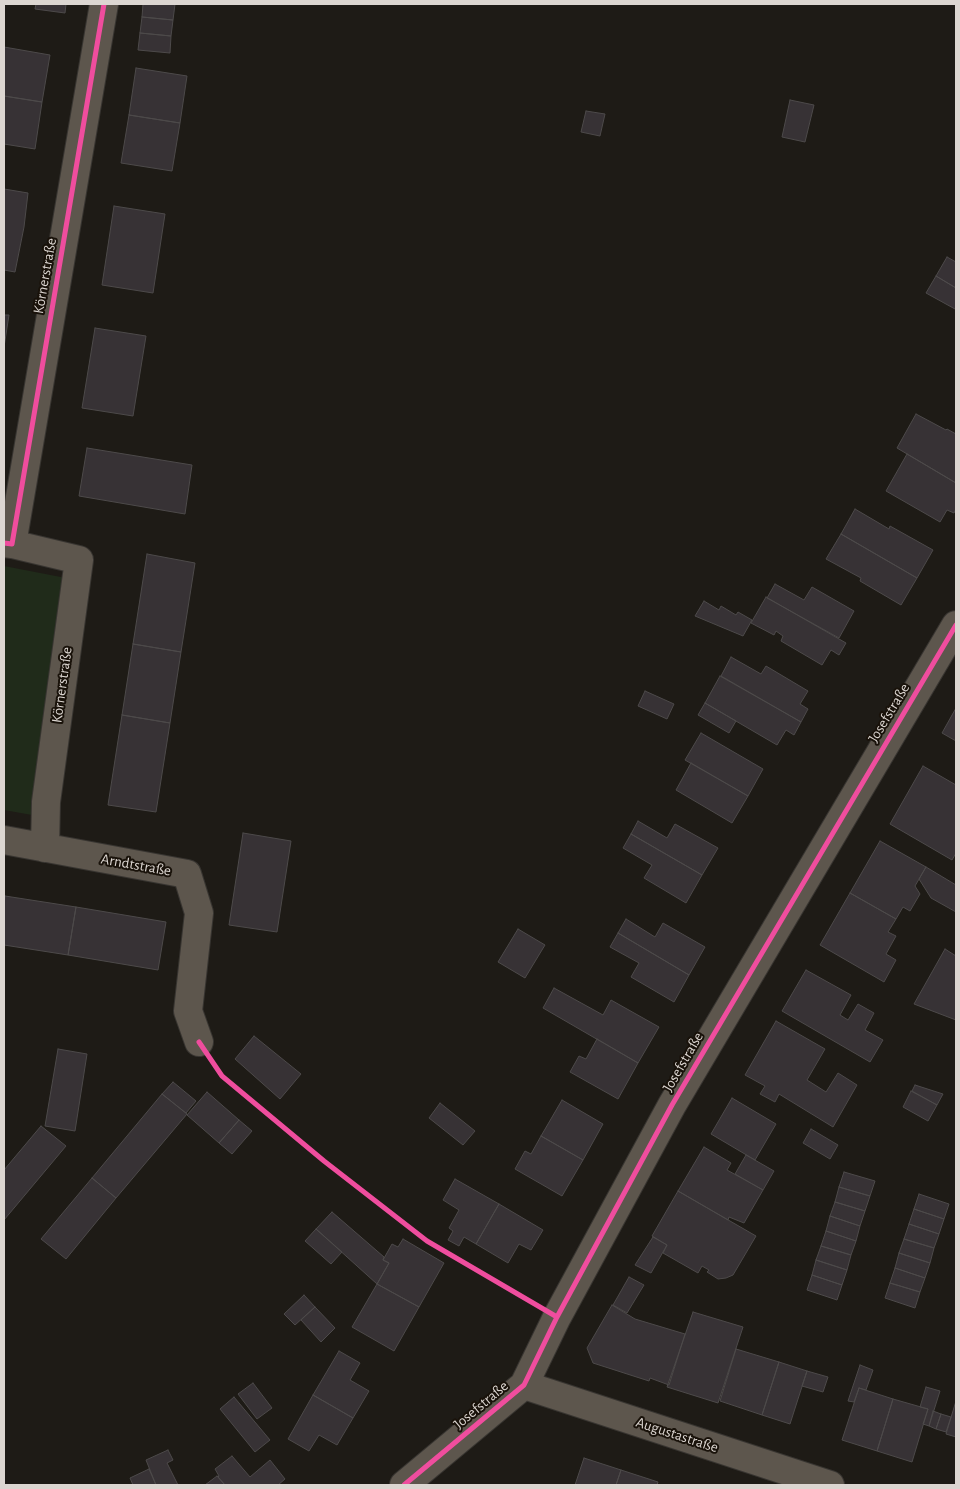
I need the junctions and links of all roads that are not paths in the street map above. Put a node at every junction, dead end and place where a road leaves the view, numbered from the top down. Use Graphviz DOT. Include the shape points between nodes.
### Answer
graph roads {
  1 [pos="104,4"];
  2 [pos="8,544"];
  3 [pos="956,625"];
  4 [pos="4,840"];
  5 [pos="45,848"];
  6 [pos="199,1042"];
  7 [pos="524,1385"];
  8 [pos="404,1485"];
  9 [pos="830,1485"];
  1 -- 2 [label="street, Körnerstraße"];
  2 -- 5 [label="street, Körnerstraße" via="79,560 46,802"];
  3 -- 7 [label="street, Josefstraße" via="672,1106 557,1317"];
  4 -- 5 [label="street, Arndtstraße"];
  5 -- 6 [label="street, Arndtstraße" via="187,874 199,913 188,1011"];
  7 -- 8 [label="street, Josefstraße"];
  7 -- 9 [label="street, Augustastraße"];
}
